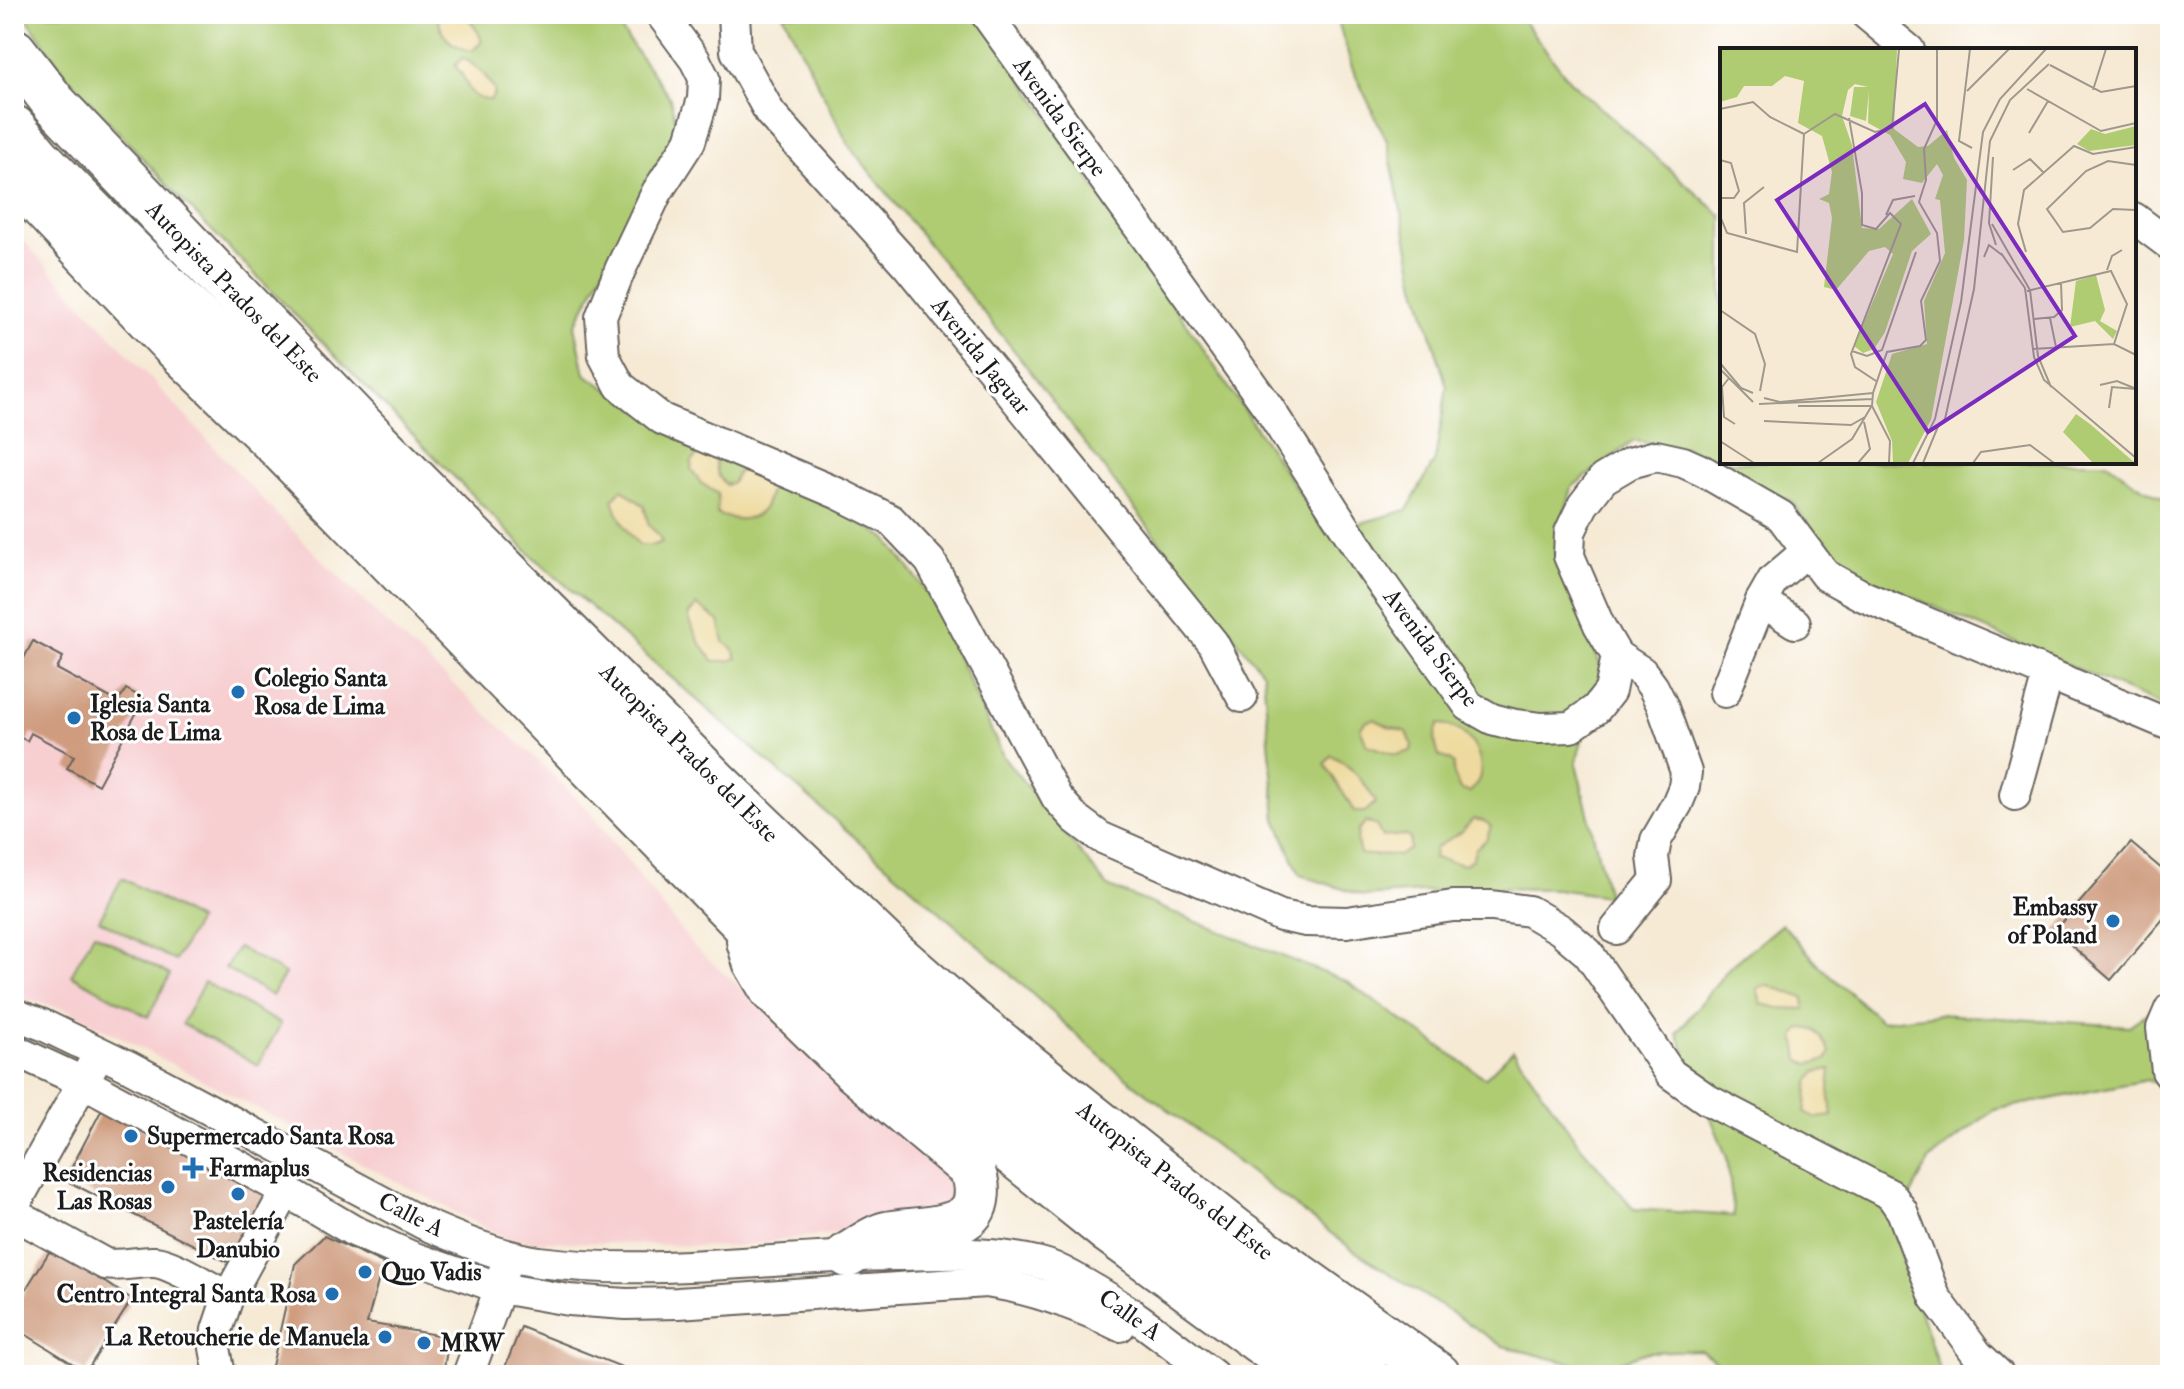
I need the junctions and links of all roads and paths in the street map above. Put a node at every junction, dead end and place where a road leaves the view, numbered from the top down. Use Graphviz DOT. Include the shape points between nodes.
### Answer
graph roads {
  1 [pos="661,14"];
  2 [pos="734,14"];
  3 [pos="986,14"];
  4 [pos="1866,14"];
  5 [pos="1907,48"];
  6 [pos="14,51"];
  7 [pos="14,128"];
  8 [pos="14,177"];
  9 [pos="2136,220"];
  10 [pos="2170,245"];
  11 [pos="1807,551"];
  12 [pos="1761,601"];
  13 [pos="1795,623"];
  14 [pos="1617,656"];
  15 [pos="2048,674"];
  16 [pos="1725,692"];
  17 [pos="1242,697"];
  18 [pos="2170,725"];
  19 [pos="2015,795"];
  20 [pos="703,798"];
  21 [pos="743,923"];
  22 [pos="1616,929"];
  23 [pos="2170,1009"];
  24 [pos="14,1014"];
  25 [pos="14,1050"];
  26 [pos="100,1052"];
  27 [pos="2170,1075"];
  28 [pos="83,1082"];
  29 [pos="286,1191"];
  30 [pos="14,1206"];
  31 [pos="14,1214"];
  32 [pos="508,1254"];
  33 [pos="848,1255"];
  34 [pos="500,1288"];
  35 [pos="228,1297"];
  36 [pos="1204,1368"];
  37 [pos="220,1375"];
  38 [pos="468,1375"];
  39 [pos="1306,1375"];
  40 [pos="1366,1375"];
  41 [pos="1438,1375"];
  42 [pos="1999,1375"];
  1 -- 42 [label="street" via="700,69 703,99 690,141 657,192 601,317 604,356 620,386 662,419 891,520 930,561 1057,798 1100,837 1281,916 1347,922 1453,906 1492,906 1529,911 1561,930 1588,953 1671,1074 1708,1100 1891,1195 1935,1297"];
  2 -- 17 [label="street, Avenida Jaguar" via="736,51 770,113 938,302 1213,643"];
  3 -- 14 [label="street, Avenida Sierpe" via="1268,407 1373,571 1469,706 1515,725 1571,727 1610,691"];
  4 -- 5 [label="street"];
  6 -- 20 [label="highway, Autopista Prados del Este" via="54,103 377,442"];
  7 -- 20 [label="highway, Autopista Prados del Este" via="349,468"];
  8 -- 21 [label="highway"];
  9 -- 10 [label="street"];
  11 -- 12 [label="street" via="1773,580"];
  11 -- 14 [label="street" via="1781,516 1703,471 1656,456 1630,463 1603,479 1570,532 1569,556"];
  11 -- 15 [label="street" via="1825,575 1863,596"];
  12 -- 13 [label="street"];
  12 -- 16 [label="street"];
  14 -- 22 [label="street" via="1642,672 1653,687 1686,772 1677,804 1656,840 1656,880"];
  15 -- 18 [label="street"];
  15 -- 19 [label="street"];
  20 -- 40 [label="highway, Autopista Prados del Este" via="873,988 1218,1267"];
  20 -- 41 [label="highway, Autopista Prados del Este" via="1236,1231"];
  21 -- 33 [label="highway" via="755,961 772,990 976,1178 974,1208 958,1223 884,1235"];
  21 -- 39 [label="highway" via="951,1104 1095,1220"];
  23 -- 27 [label="street" via="2162,1028"];
  24 -- 26 [label="street, Calle A"];
  25 -- 28 [label="street, Calle A"];
  26 -- 28 [label="street"];
  26 -- 32 [label="street, Calle A" via="424,1224"];
  28 -- 29 [label="street, Calle A"];
  28 -- 30 [label="street"];
  29 -- 34 [label="street, Calle A" via="352,1230"];
  29 -- 35 [label="street"];
  31 -- 35 [label="street" via="105,1264 164,1264"];
  32 -- 33 [label="street, Calle A" via="641,1269"];
  32 -- 34 [label="street"];
  33 -- 36 [label="street, Calle A" via="959,1252 1049,1266 1123,1306"];
  34 -- 36 [label="street, Calle A" via="626,1304 986,1282 1018,1286 1084,1308"];
  34 -- 38 [label="street"];
  35 -- 37 [label="street" via="215,1348"];
}
